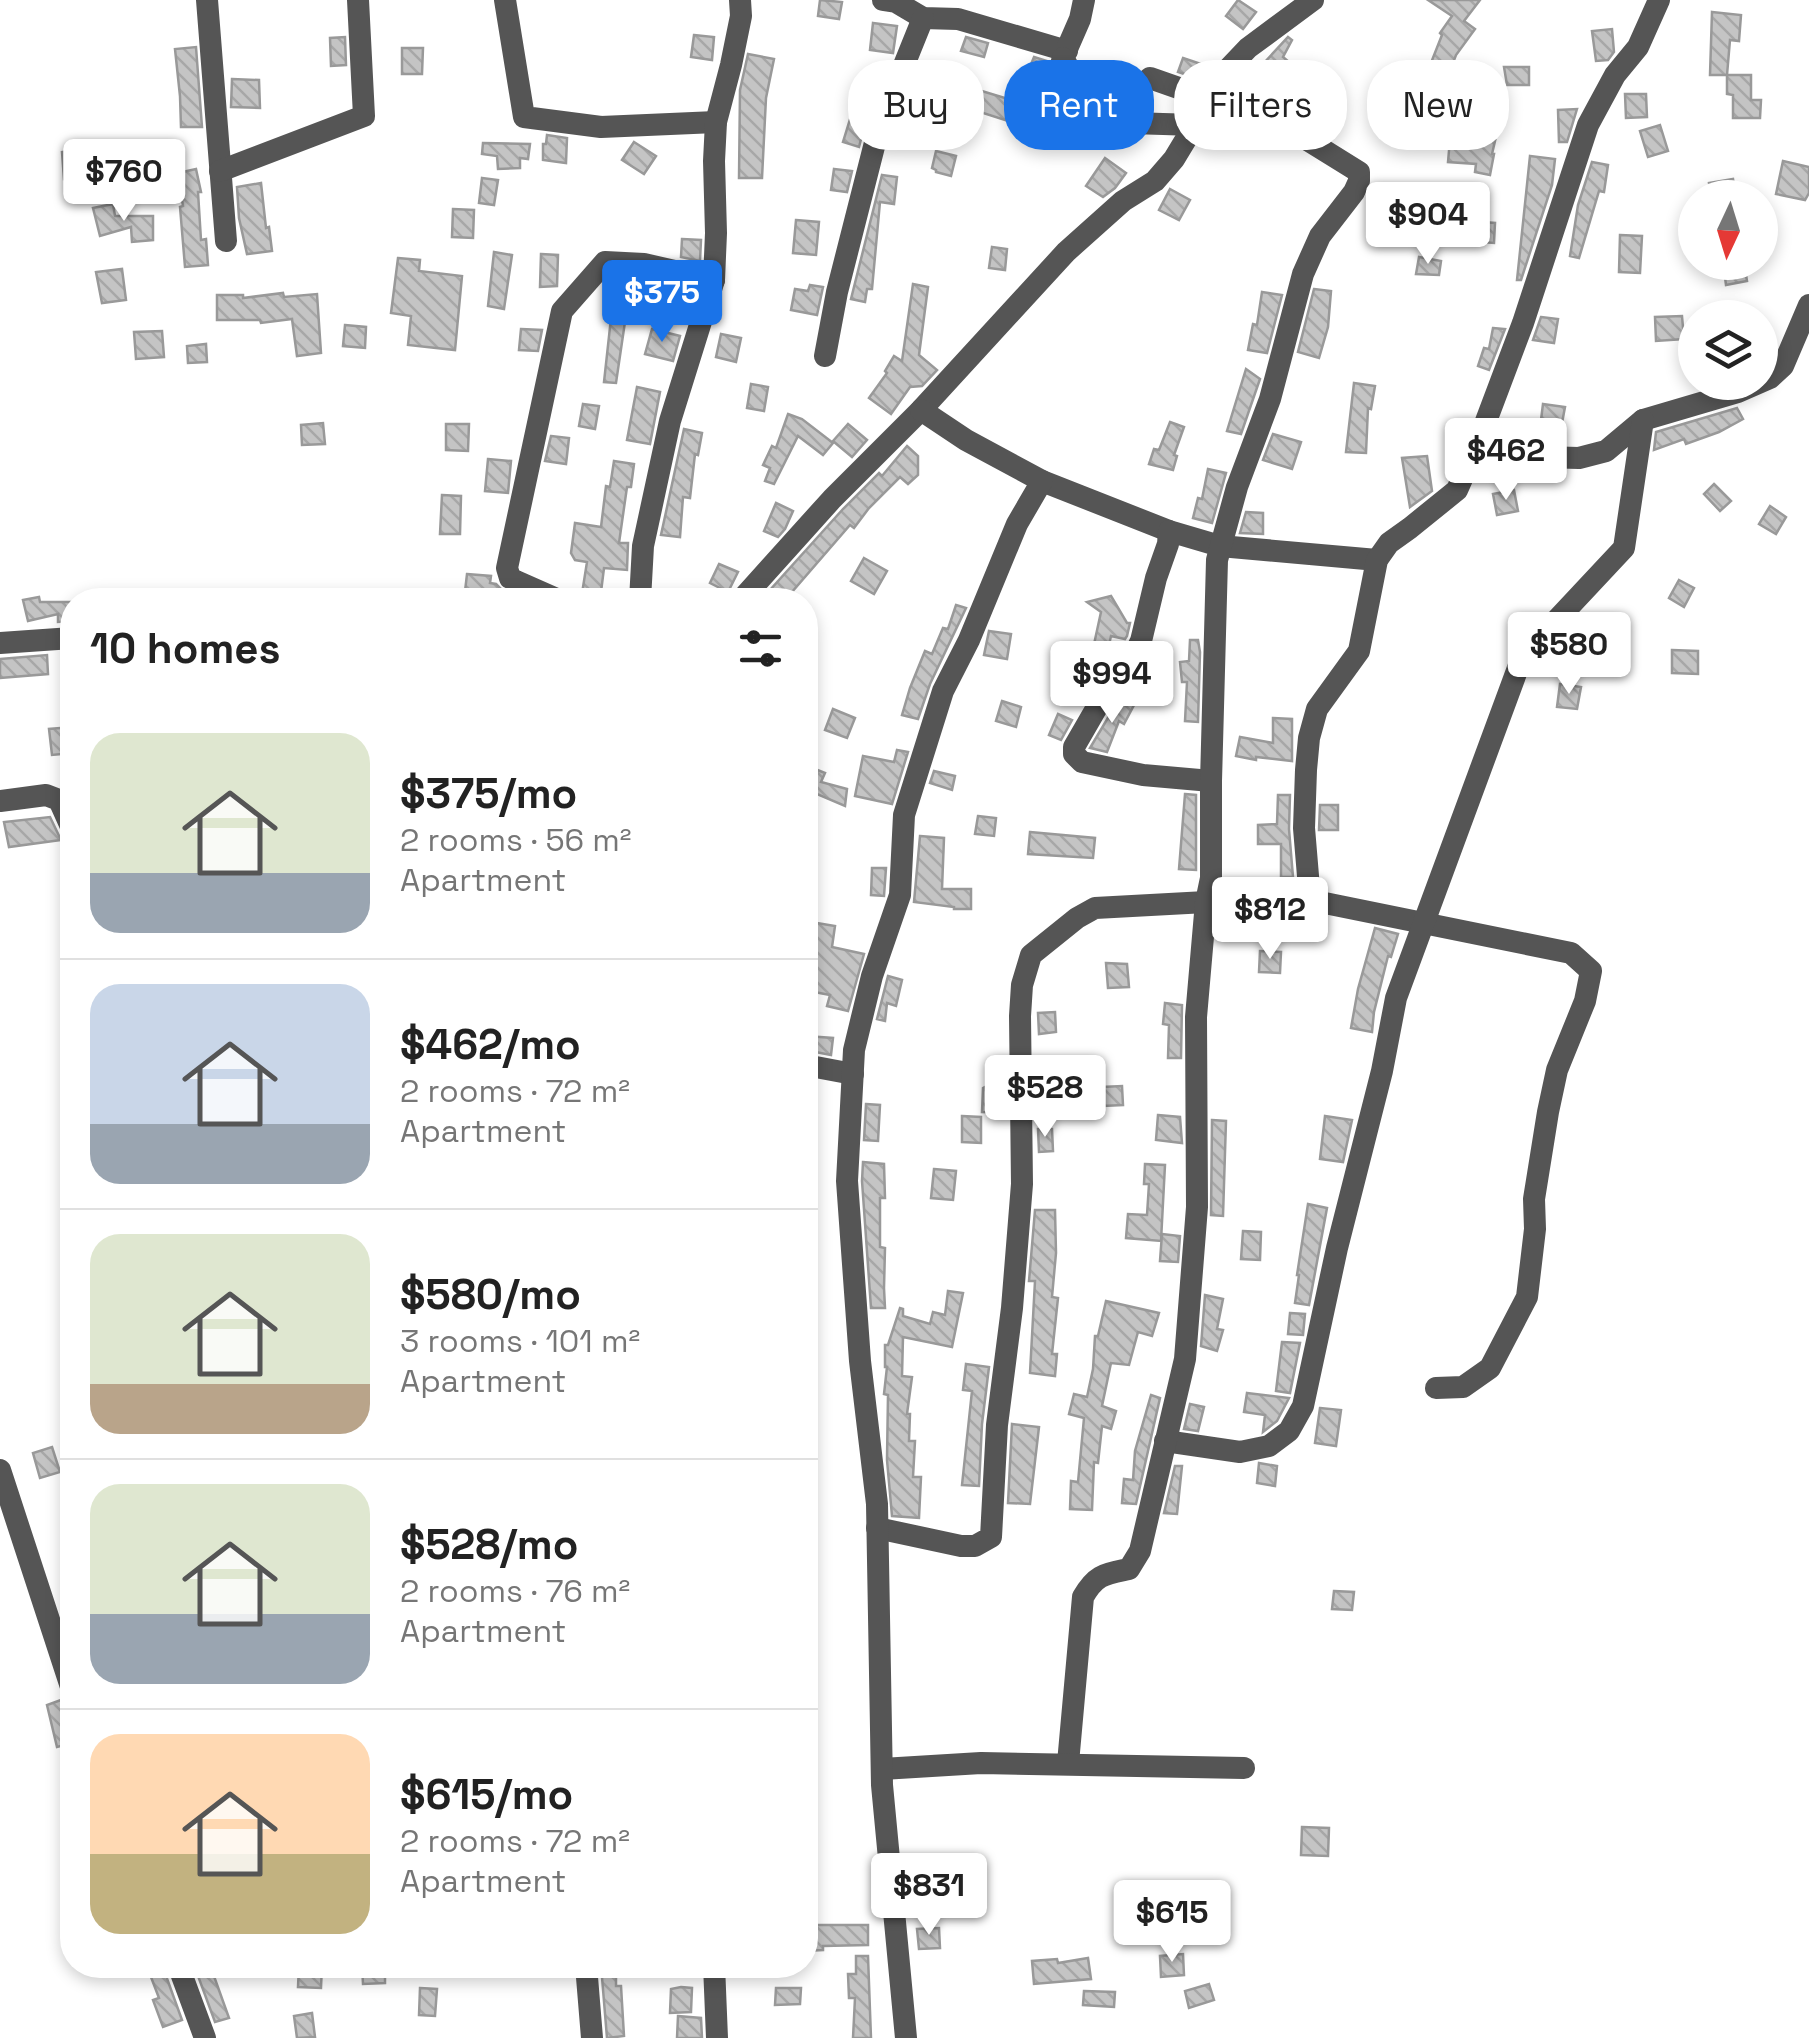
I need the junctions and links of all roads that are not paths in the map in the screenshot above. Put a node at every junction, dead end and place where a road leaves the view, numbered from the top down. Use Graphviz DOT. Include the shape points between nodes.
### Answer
graph roads {
  1 [pos="207,0"];
  2 [pos="358,0"];
  3 [pos="504,0"];
  4 [pos="740,0"];
  5 [pos="883,0"];
  6 [pos="1084,0"];
  7 [pos="1313,0"];
  8 [pos="1658,0"];
  9 [pos="923,18"];
  10 [pos="1065,54"];
  11 [pos="1063,60"];
  12 [pos="1237,60"];
  13 [pos="716,122"];
  14 [pos="1174,124"];
  15 [pos="1180,150"];
  16 [pos="1319,150"];
  17 [pos="220,171"];
  18 [pos="226,241"];
  19 [pos="714,280"];
  20 [pos="1809,305"];
  21 [pos="825,356"];
  22 [pos="921,410"];
  23 [pos="1643,420"];
  24 [pos="1478,446"];
  25 [pos="1042,482"];
  26 [pos="1168,531"];
  27 [pos="1220,546"];
  28 [pos="1376,560"];
  29 [pos="511,588"];
  30 [pos="641,588"];
  31 [pos="752,588"];
  32 [pos="60,639"];
  33 [pos="0,643"];
  34 [pos="1211,781"];
  35 [pos="0,801"];
  36 [pos="60,802"];
  37 [pos="1310,900"];
  38 [pos="1206,902"];
  39 [pos="1424,924"];
  40 [pos="818,1067"];
  41 [pos="853,1074"];
  42 [pos="1436,1388"];
  43 [pos="1165,1441"];
  44 [pos="2,1484"];
  45 [pos="877,1528"];
  46 [pos="60,1655"];
  47 [pos="1068,1763"];
  48 [pos="1244,1768"];
  49 [pos="882,1769"];
  50 [pos="183,1978"];
  51 [pos="587,1978"];
  52 [pos="715,1978"];
  53 [pos="204,2038"];
  54 [pos="592,2038"];
  55 [pos="717,2038"];
  56 [pos="906,2038"];
  1 -- 17 [label="street"];
  2 -- 17 [label="street" via="364,116"];
  3 -- 13 [label="street" via="524,117 601,127"];
  4 -- 13 [label="street"];
  5 -- 9 [label="street"];
  6 -- 10 [label="street"];
  7 -- 12 [label="street"];
  8 -- 24 [label="street" via="1638,48 1588,125"];
  9 -- 10 [label="street" via="958,19"];
  9 -- 21 [label="street" via="879,127"];
  10 -- 11 [label="street"];
  10 -- 14 [label="street" via="1084,94 1108,116"];
  13 -- 19 [label="street"];
  15 -- 22 [label="street" via="1155,181 1066,252"];
  16 -- 27 [label="street" via="1359,172 1359,181 1320,236 1303,274"];
  17 -- 18 [label="street"];
  19 -- 29 [label="street" via="605,262 562,311 507,568"];
  19 -- 30 [label="street" via="670,421"];
  20 -- 23 [label="street" via="1783,366 1770,378"];
  22 -- 25 [label="street"];
  22 -- 31 [label="street"];
  23 -- 24 [label="street" via="1606,451 1579,458"];
  23 -- 39 [label="street" via="1624,548 1522,657"];
  24 -- 28 [label="street" via="1457,490"];
  25 -- 26 [label="street"];
  25 -- 41 [label="street" via="937,708 904,815 900,895 872,976"];
  26 -- 27 [label="street"];
  26 -- 34 [label="street" via="1141,641 1074,754 1082,762 1143,775"];
  27 -- 28 [label="street"];
  27 -- 34 [label="street"];
  28 -- 37 [label="street" via="1360,651 1317,708 1310,738 1304,828"];
  32 -- 33 [label="street"];
  34 -- 38 [label="street"];
  35 -- 36 [label="street" via="46,795"];
  37 -- 38 [label="street"];
  37 -- 39 [label="street"];
  38 -- 43 [label="street" via="1196,1017 1197,1207 1184,1359"];
  38 -- 45 [label="street" via="1096,908 1031,955 1022,986 1022,1184 990,1538 961,1546"];
  39 -- 42 [label="street" via="1570,952 1591,971 1556,1070 1534,1199 1527,1297 1490,1368 1463,1388"];
  39 -- 43 [label="street" via="1396,998 1303,1406 1289,1431 1269,1446 1240,1452"];
  40 -- 41 [label="street"];
  41 -- 45 [label="street" via="847,1181"];
  43 -- 47 [label="street" via="1140,1551 1130,1569 1092,1581 1082,1597"];
  44 -- 46 [label="street"];
  45 -- 49 [label="street"];
  47 -- 48 [label="street"];
  47 -- 49 [label="street"];
  49 -- 56 [label="street"];
  50 -- 53 [label="street"];
  51 -- 54 [label="street"];
  52 -- 55 [label="street"];
}
